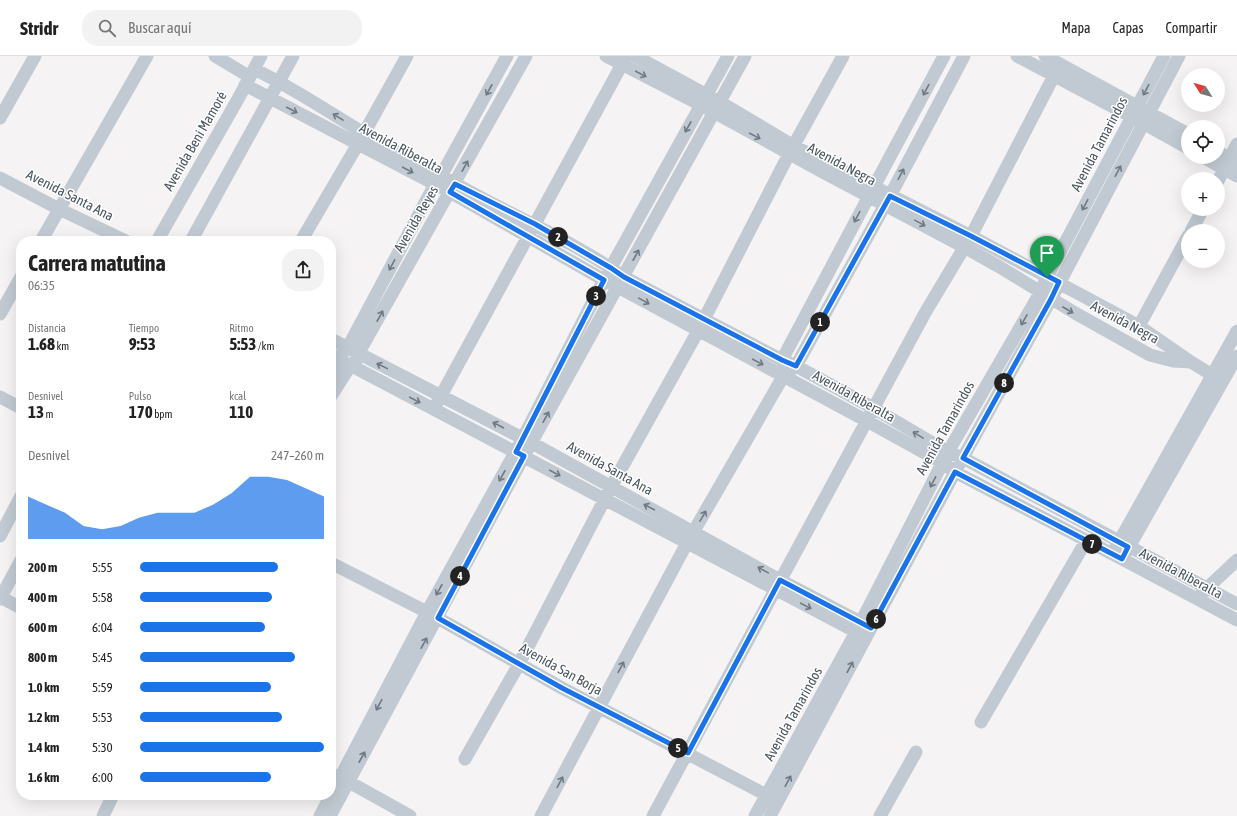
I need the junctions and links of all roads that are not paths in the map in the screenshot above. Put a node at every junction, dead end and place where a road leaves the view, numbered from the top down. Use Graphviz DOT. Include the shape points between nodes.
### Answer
graph roads {
  1 [pos="35,56"];
  2 [pos="147,56"];
  3 [pos="215,56"];
  4 [pos="261,56"];
  5 [pos="293,56"];
  6 [pos="407,56"];
  7 [pos="507,56"];
  8 [pos="526,56"];
  9 [pos="606,56"];
  10 [pos="635,56"];
  11 [pos="728,56"];
  12 [pos="745,56"];
  13 [pos="843,56"];
  14 [pos="944,56"];
  15 [pos="964,56"];
  16 [pos="1017,56"];
  17 [pos="1045,56"];
  18 [pos="1164,56"];
  19 [pos="1179,56"];
  20 [pos="624,60"];
  21 [pos="1057,70"];
  22 [pos="250,77"];
  23 [pos="279,81"];
  24 [pos="269,98"];
  25 [pos="703,100"];
  26 [pos="717,107"];
  27 [pos="1135,111"];
  28 [pos="0,118"];
  29 [pos="1147,118"];
  30 [pos="1181,131"];
  31 [pos="361,138"];
  32 [pos="1181,143"];
  33 [pos="1237,144"];
  34 [pos="791,150"];
  35 [pos="1225,164"];
  36 [pos="1237,176"];
  37 [pos="0,178"];
  38 [pos="438,180"];
  39 [pos="452,188"];
  40 [pos="871,191"];
  41 [pos="887,200"];
  42 [pos="59,209"];
  43 [pos="535,224"];
  44 [pos="44,236"];
  45 [pos="116,236"];
  46 [pos="160,236"];
  47 [pos="194,236"];
  48 [pos="304,236"];
  49 [pos="528,236"];
  50 [pos="967,242"];
  51 [pos="1181,249"];
  52 [pos="611,268"];
  53 [pos="604,280"];
  54 [pos="1053,280"];
  55 [pos="621,282"];
  56 [pos="16,286"];
  57 [pos="1045,296"];
  58 [pos="0,314"];
  59 [pos="704,318"];
  60 [pos="1138,326"];
  61 [pos="698,331"];
  62 [pos="1237,331"];
  63 [pos="336,342"];
  64 [pos="353,351"];
  65 [pos="1237,356"];
  66 [pos="341,360"];
  67 [pos="782,360"];
  68 [pos="1191,362"];
  69 [pos="796,366"];
  70 [pos="784,375"];
  71 [pos="336,378"];
  72 [pos="1217,378"];
  73 [pos="441,395"];
  74 [pos="0,397"];
  75 [pos="16,405"];
  76 [pos="875,409"];
  77 [pos="434,410"];
  78 [pos="867,421"];
  79 [pos="527,440"];
  80 [pos="520,454"];
  81 [pos="945,458"];
  82 [pos="963,458"];
  83 [pos="955,472"];
  84 [pos="611,487"];
  85 [pos="605,500"];
  86 [pos="16,506"];
  87 [pos="694,531"];
  88 [pos="0,536"];
  89 [pos="1086,541"];
  90 [pos="687,543"];
  91 [pos="1120,550"];
  92 [pos="1237,560"];
  93 [pos="336,566"];
  94 [pos="16,569"];
  95 [pos="778,585"];
  96 [pos="1208,588"];
  97 [pos="0,598"];
  98 [pos="1196,600"];
  99 [pos="1237,604"];
  100 [pos="16,606"];
  101 [pos="432,615"];
  102 [pos="1237,620"];
  103 [pos="864,630"];
  104 [pos="519,664"];
  105 [pos="600,708"];
  106 [pos="981,722"];
  107 [pos="916,752"];
  108 [pos="688,753"];
  109 [pos="466,759"];
  110 [pos="340,778"];
  111 [pos="336,793"];
  112 [pos="772,798"];
  113 [pos="111,800"];
  114 [pos="117,800"];
  115 [pos="328,800"];
  116 [pos="334,800"];
  117 [pos="103,816"];
  118 [pos="109,816"];
  119 [pos="320,816"];
  120 [pos="330,816"];
  121 [pos="410,816"];
  122 [pos="541,816"];
  123 [pos="653,816"];
  124 [pos="755,816"];
  125 [pos="770,816"];
  126 [pos="880,816"];
  1 -- 28 [label="street"];
  2 -- 42 [label="street"];
  3 -- 22 [label="street"];
  4 -- 22 [label="street, Avenida Beni Mamoré"];
  5 -- 23 [label="street"];
  6 -- 31 [label="street"];
  7 -- 38 [label="street, Avenida Reyes, one-way"];
  39 -- 8 [label="street, Avenida Reyes, one-way"];
  9 -- 20 [label="street, Avenida Negra"];
  10 -- 25 [label="street, Avenida Negra"];
  11 -- 25 [label="street"];
  12 -- 26 [label="street"];
  13 -- 34 [label="street"];
  14 -- 40 [label="street, one-way"];
  41 -- 15 [label="street, one-way"];
  16 -- 21 [label="street"];
  17 -- 21 [label="street"];
  18 -- 27 [label="street, Avenida Tamarindos, one-way"];
  19 -- 29 [label="street, Avenida Tamarindos"];
  20 -- 25 [label="street, Avenida Negra, one-way"];
  20 -- 43 [label="street"];
  21 -- 27 [label="street"];
  21 -- 50 [label="street"];
  22 -- 23 [label="street, Avenida Riberalta"];
  22 -- 24 [label="street, Avenida Riberalta"];
  22 -- 46 [label="street, Avenida Beni Mamoré"];
  23 -- 24 [label="street"];
  31 -- 23 [label="street, Avenida Riberalta, one-way"];
  24 -- 31 [label="street, Avenida Riberalta, one-way"];
  24 -- 47 [label="street"];
  25 -- 26 [label="street, Avenida Negra"];
  25 -- 52 [label="street, one-way"];
  26 -- 34 [label="street, Avenida Negra"];
  55 -- 26 [label="street, one-way"];
  27 -- 29 [label="street"];
  27 -- 54 [label="street, Avenida Tamarindos, one-way"];
  29 -- 30 [label="street"];
  29 -- 32 [label="street"];
  54 -- 29 [label="street, Avenida Tamarindos, one-way"];
  31 -- 38 [label="street, Avenida Riberalta"];
  31 -- 48 [label="street"];
  33 -- 35 [label="street"];
  34 -- 40 [label="street, Avenida Negra"];
  34 -- 59 [label="street"];
  35 -- 36 [label="street"];
  37 -- 42 [label="street, Avenida Santa Ana"];
  38 -- 39 [label="street, Avenida Riberalta"];
  38 -- 64 [label="street, Avenida Reyes, one-way"];
  39 -- 43 [label="street, Avenida Riberalta"];
  39 -- 49 [label="street, Avenida Riberalta"];
  64 -- 39 [label="street, Avenida Reyes, one-way"];
  40 -- 41 [label="street, Avenida Negra"];
  40 -- 67 [label="street, one-way"];
  41 -- 50 [label="street, Avenida Negra"];
  41 -- 69 [label="street"];
  42 -- 44 [label="street"];
  42 -- 45 [label="street, Avenida Santa Ana"];
  43 -- 49 [label="street"];
  43 -- 52 [label="street, Avenida Riberalta"];
  49 -- 53 [label="street, Avenida Riberalta"];
  49 -- 73 [label="street"];
  50 -- 54 [label="street, Avenida Negra"];
  50 -- 57 [label="street, Avenida Negra" via="998,266"];
  50 -- 76 [label="street" via="925,313"];
  51 -- 60 [label="street"];
  52 -- 53 [label="street"];
  52 -- 55 [label="street, Avenida Riberalta"];
  53 -- 55 [label="street, Avenida Riberalta"];
  53 -- 79 [label="street"];
  54 -- 57 [label="street, Avenida Tamarindos"];
  54 -- 60 [label="street, Avenida Negra"];
  55 -- 59 [label="street, Avenida Riberalta"];
  55 -- 61 [label="street, Avenida Riberalta, one-way"];
  79 -- 55 [label="street, one-way"];
  56 -- 58 [label="street"];
  57 -- 68 [label="street, Avenida Negra, one-way" via="1150,355 1173,361"];
  57 -- 81 [label="street, Avenida Tamarindos, one-way"];
  57 -- 82 [label="street, Avenida Tamarindos"];
  59 -- 61 [label="street"];
  59 -- 67 [label="street, Avenida Riberalta"];
  60 -- 68 [label="street, Avenida Negra"];
  61 -- 70 [label="street, Avenida Riberalta, one-way"];
  61 -- 84 [label="street"];
  62 -- 72 [label="street"];
  63 -- 64 [label="street, Avenida Santa Ana"];
  64 -- 66 [label="street, Avenida Reyes" via="342,353"];
  73 -- 64 [label="street, Avenida Santa Ana, one-way"];
  65 -- 72 [label="street"];
  66 -- 71 [label="street, Avenida Reyes"];
  66 -- 77 [label="street, Avenida Santa Ana, one-way"];
  67 -- 69 [label="street, Avenida Riberalta"];
  67 -- 70 [label="street"];
  68 -- 72 [label="street, Avenida Negra"];
  69 -- 70 [label="street"];
  69 -- 76 [label="street, Avenida Riberalta"];
  70 -- 78 [label="street, Avenida Riberalta"];
  87 -- 70 [label="street, one-way"];
  72 -- 91 [label="street"];
  73 -- 77 [label="street"];
  79 -- 73 [label="street, Avenida Santa Ana, one-way"];
  74 -- 75 [label="street"];
  76 -- 78 [label="street"];
  81 -- 76 [label="street, Avenida Riberalta, one-way"];
  77 -- 80 [label="street, Avenida Santa Ana"];
  78 -- 81 [label="street, Avenida Riberalta"];
  78 -- 95 [label="street"];
  79 -- 80 [label="street"];
  79 -- 84 [label="street, Avenida Santa Ana"];
  80 -- 85 [label="street, Avenida Santa Ana, one-way"];
  80 -- 101 [label="street"];
  81 -- 82 [label="street, Avenida Riberalta"];
  81 -- 83 [label="street, Avenida Riberalta"];
  81 -- 103 [label="street, Avenida Tamarindos, one-way"];
  82 -- 83 [label="street, Avenida Tamarindos"];
  82 -- 91 [label="street, Avenida Riberalta"];
  83 -- 89 [label="street, Avenida Riberalta"];
  83 -- 103 [label="street, Avenida Tamarindos"];
  84 -- 85 [label="street"];
  87 -- 84 [label="street, Avenida Santa Ana, one-way"];
  85 -- 90 [label="street, Avenida Santa Ana"];
  85 -- 104 [label="street"];
  86 -- 88 [label="street"];
  87 -- 90 [label="street"];
  95 -- 87 [label="street, Avenida Santa Ana, one-way"];
  89 -- 91 [label="street, Avenida Riberalta"];
  89 -- 106 [label="street"];
  90 -- 95 [label="street, Avenida Santa Ana"];
  105 -- 90 [label="street, one-way"];
  91 -- 96 [label="street, Avenida Riberalta"];
  91 -- 98 [label="street, Avenida Riberalta"];
  92 -- 96 [label="street"];
  93 -- 101 [label="street, Avenida San Borja"];
  94 -- 97 [label="street"];
  95 -- 103 [label="street, Avenida Santa Ana"];
  95 -- 108 [label="street"];
  96 -- 98 [label="street"];
  96 -- 99 [label="street, Avenida Riberalta"];
  97 -- 100 [label="street"];
  98 -- 102 [label="street, Avenida Riberalta"];
  101 -- 104 [label="street, Avenida San Borja"];
  101 -- 110 [label="street"];
  103 -- 112 [label="street, Avenida Tamarindos"];
  104 -- 105 [label="street, Avenida San Borja"];
  104 -- 109 [label="street"];
  105 -- 108 [label="street, Avenida San Borja"];
  122 -- 105 [label="street, one-way"];
  107 -- 126 [label="street"];
  108 -- 112 [label="street, Avenida San Borja"];
  108 -- 123 [label="street"];
  110 -- 111 [label="street"];
  110 -- 121 [label="street"];
  112 -- 124 [label="street, Avenida Tamarindos"];
  112 -- 125 [label="street, Avenida Tamarindos"];
  113 -- 117 [label="street"];
  114 -- 118 [label="street"];
  115 -- 119 [label="street"];
  116 -- 120 [label="street"];
}
